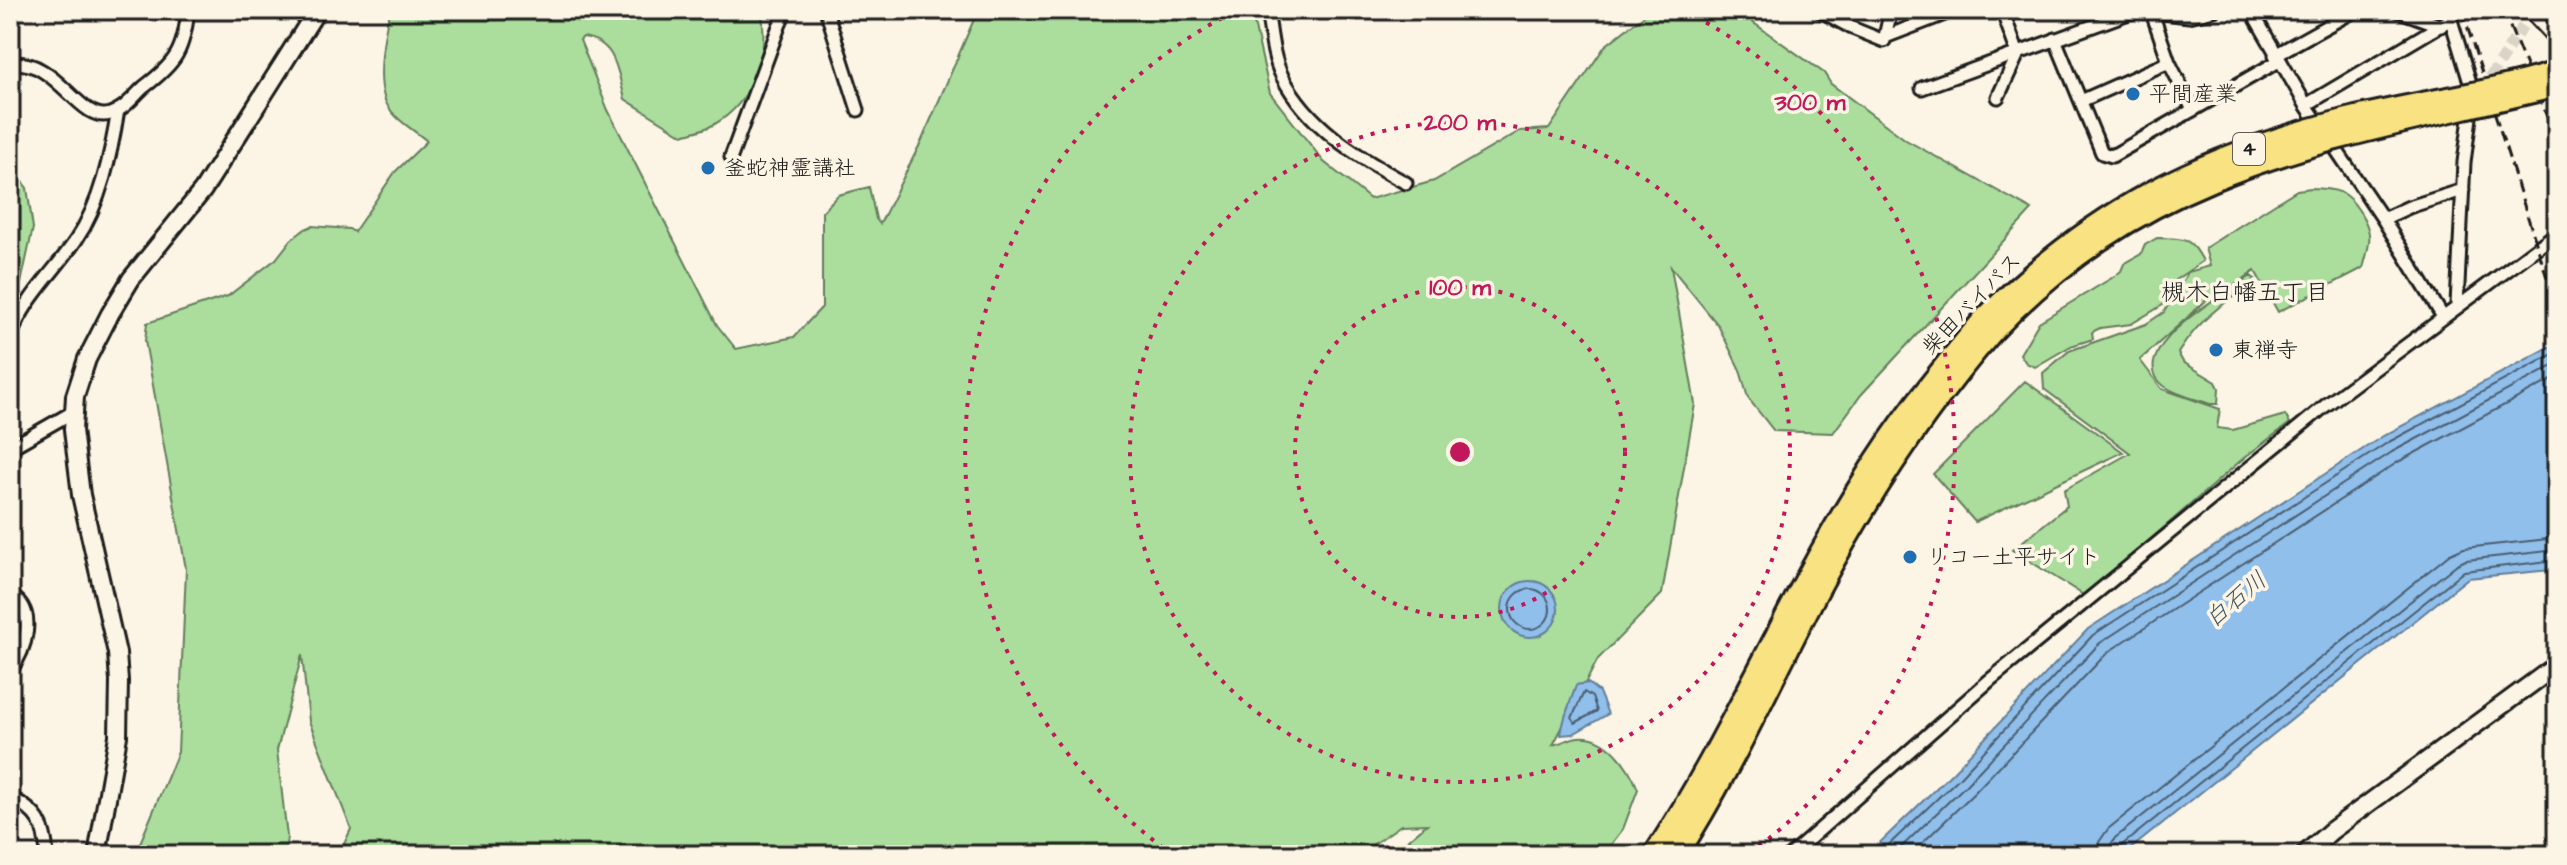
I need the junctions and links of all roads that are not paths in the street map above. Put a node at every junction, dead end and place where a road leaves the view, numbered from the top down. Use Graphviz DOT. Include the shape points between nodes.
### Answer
graph roads {
  1 [pos="188,10"];
  2 [pos="317,10"];
  3 [pos="785,10"];
  4 [pos="826,10"];
  5 [pos="1267,10"];
  6 [pos="1819,10"];
  7 [pos="1891,10"];
  8 [pos="2002,10"];
  9 [pos="2151,10"];
  10 [pos="2214,10"];
  11 [pos="2251,10"];
  12 [pos="2356,10"];
  13 [pos="2397,10"];
  14 [pos="1950,11"];
  15 [pos="1835,14"];
  16 [pos="2527,16"];
  17 [pos="2446,18"];
  18 [pos="1885,37"];
  19 [pos="2055,39"];
  20 [pos="2557,41"];
  21 [pos="2018,54"];
  22 [pos="2277,58"];
  23 [pos="2169,62"];
  24 [pos="10,64"];
  25 [pos="2557,72"];
  26 [pos="2557,86"];
  27 [pos="1922,88"];
  28 [pos="1998,97"];
  29 [pos="2081,101"];
  30 [pos="2306,105"];
  31 [pos="118,110"];
  32 [pos="858,110"];
  33 [pos="2193,110"];
  34 [pos="731,157"];
  35 [pos="1406,183"];
  36 [pos="2463,190"];
  37 [pos="2383,219"];
  38 [pos="2557,233"];
  39 [pos="2457,305"];
  40 [pos="2443,317"];
  41 [pos="1989,325"];
  42 [pos="10,338"];
  43 [pos="73,412"];
  44 [pos="10,448"];
  45 [pos="10,595"];
  46 [pos="2557,665"];
  47 [pos="10,671"];
  48 [pos="10,797"];
  49 [pos="47,855"];
  50 [pos="97,855"];
  51 [pos="1654,855"];
  52 [pos="1677,855"];
  53 [pos="1791,855"];
  54 [pos="2304,855"];
  1 -- 31 [label="street" via="177,57"];
  2 -- 43 [label="street" via="211,179 131,279 87,359"];
  3 -- 34 [label="street"];
  4 -- 32 [label="street"];
  5 -- 35 [label="street" via="1282,77 1313,119 1344,147"];
  6 -- 15 [label="street"];
  7 -- 18 [label="street"];
  8 -- 21 [label="street"];
  9 -- 10 [label="street" via="2189,16"];
  9 -- 19 [label="street" via="2137,10"];
  9 -- 23 [label="street"];
  11 -- 22 [label="street"];
  12 -- 22 [label="street"];
  13 -- 17 [label="street"];
  14 -- 18 [label="street"];
  15 -- 18 [label="street" via="1884,41"];
  16 -- 20 [label="street"];
  17 -- 30 [label="street"];
  17 -- 36 [label="street" via="2476,98"];
  19 -- 21 [label="street"];
  19 -- 29 [label="street"];
  21 -- 27 [label="street"];
  21 -- 28 [label="street"];
  22 -- 30 [label="street"];
  22 -- 33 [label="street"];
  23 -- 29 [label="street"];
  23 -- 33 [label="street"];
  24 -- 31 [label="street" via="40,67 92,111 109,115"];
  25 -- 41 [label="highway, 柴田バイパス / 4, bridge" via="2347,119 2182,175 2076,238 2024,281"];
  26 -- 41 [label="highway, 柴田バイパス / 4, bridge" via="2315,144 2188,189 2129,220"];
  29 -- 33 [label="street" via="2102,153 2112,156"];
  30 -- 37 [label="street"];
  31 -- 42 [label="street" via="91,215 27,301"];
  36 -- 37 [label="street"];
  36 -- 39 [label="street"];
  37 -- 40 [label="street"];
  38 -- 39 [label="street"];
  39 -- 40 [label="street"];
  40 -- 53 [label="street" via="2325,406 2002,670"];
  41 -- 51 [label="highway, 柴田バイパス / 4" via="1923,392 1863,480 1717,754"];
  41 -- 52 [label="highway, 柴田バイパス / 4" via="1882,476"];
  43 -- 44 [label="street"];
  43 -- 50 [label="street" via="81,495 119,681 118,736"];
  45 -- 47 [label="street" via="22,606 27,639"];
  46 -- 54 [label="street"];
  48 -- 49 [label="street" via="42,824"];
}
